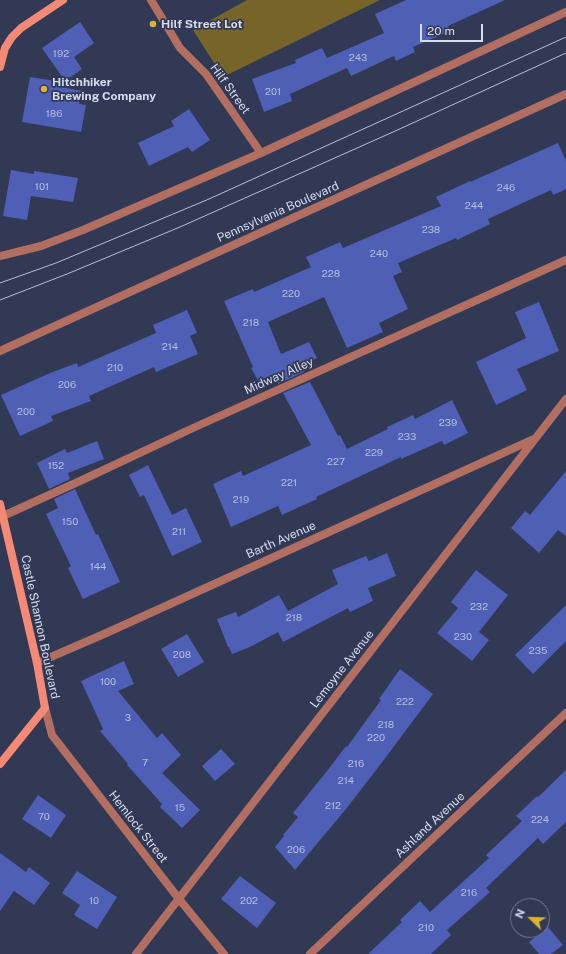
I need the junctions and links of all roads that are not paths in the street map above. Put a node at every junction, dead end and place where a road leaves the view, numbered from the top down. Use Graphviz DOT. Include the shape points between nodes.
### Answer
graph roads {
  1 [pos="64,0"];
  2 [pos="151,0"];
  3 [pos="566,12"];
  4 [pos="0,67"];
  5 [pos="566,94"];
  6 [pos="261,153"];
  7 [pos="0,256"];
  8 [pos="566,260"];
  9 [pos="0,351"];
  10 [pos="566,399"];
  11 [pos="535,439"];
  12 [pos="0,504"];
  13 [pos="3,516"];
  14 [pos="37,663"];
  15 [pos="45,708"];
  16 [pos="566,713"];
  17 [pos="0,764"];
  18 [pos="179,899"];
  19 [pos="136,954"];
  20 [pos="224,954"];
  21 [pos="310,954"];
  1 -- 4 [label="street" via="21,28 12,37 5,48"];
  2 -- 6 [label="street, Hilf Street" via="180,48 206,74"];
  3 -- 6 [label="street"];
  5 -- 9 [label="street, Pennsylvania Boulevard"];
  6 -- 7 [label="street" via="84,230 41,246"];
  8 -- 13 [label="street, Midway Alley"];
  10 -- 11 [label="street, Lemoyne Avenue"];
  11 -- 14 [label="street, Barth Avenue"];
  11 -- 18 [label="street, Lemoyne Avenue"];
  12 -- 13 [label="street, Castle Shannon Boulevard"];
  13 -- 14 [label="street, Castle Shannon Boulevard"];
  14 -- 15 [label="street, Castle Shannon Boulevard"];
  15 -- 17 [label="street, Castle Shannon Boulevard"];
  15 -- 18 [label="street, Hemlock Street" via="52,734"];
  16 -- 21 [label="street, Ashland Avenue"];
  18 -- 19 [label="street, Lemoyne Avenue"];
  18 -- 20 [label="street, Hemlock Street"];
}
